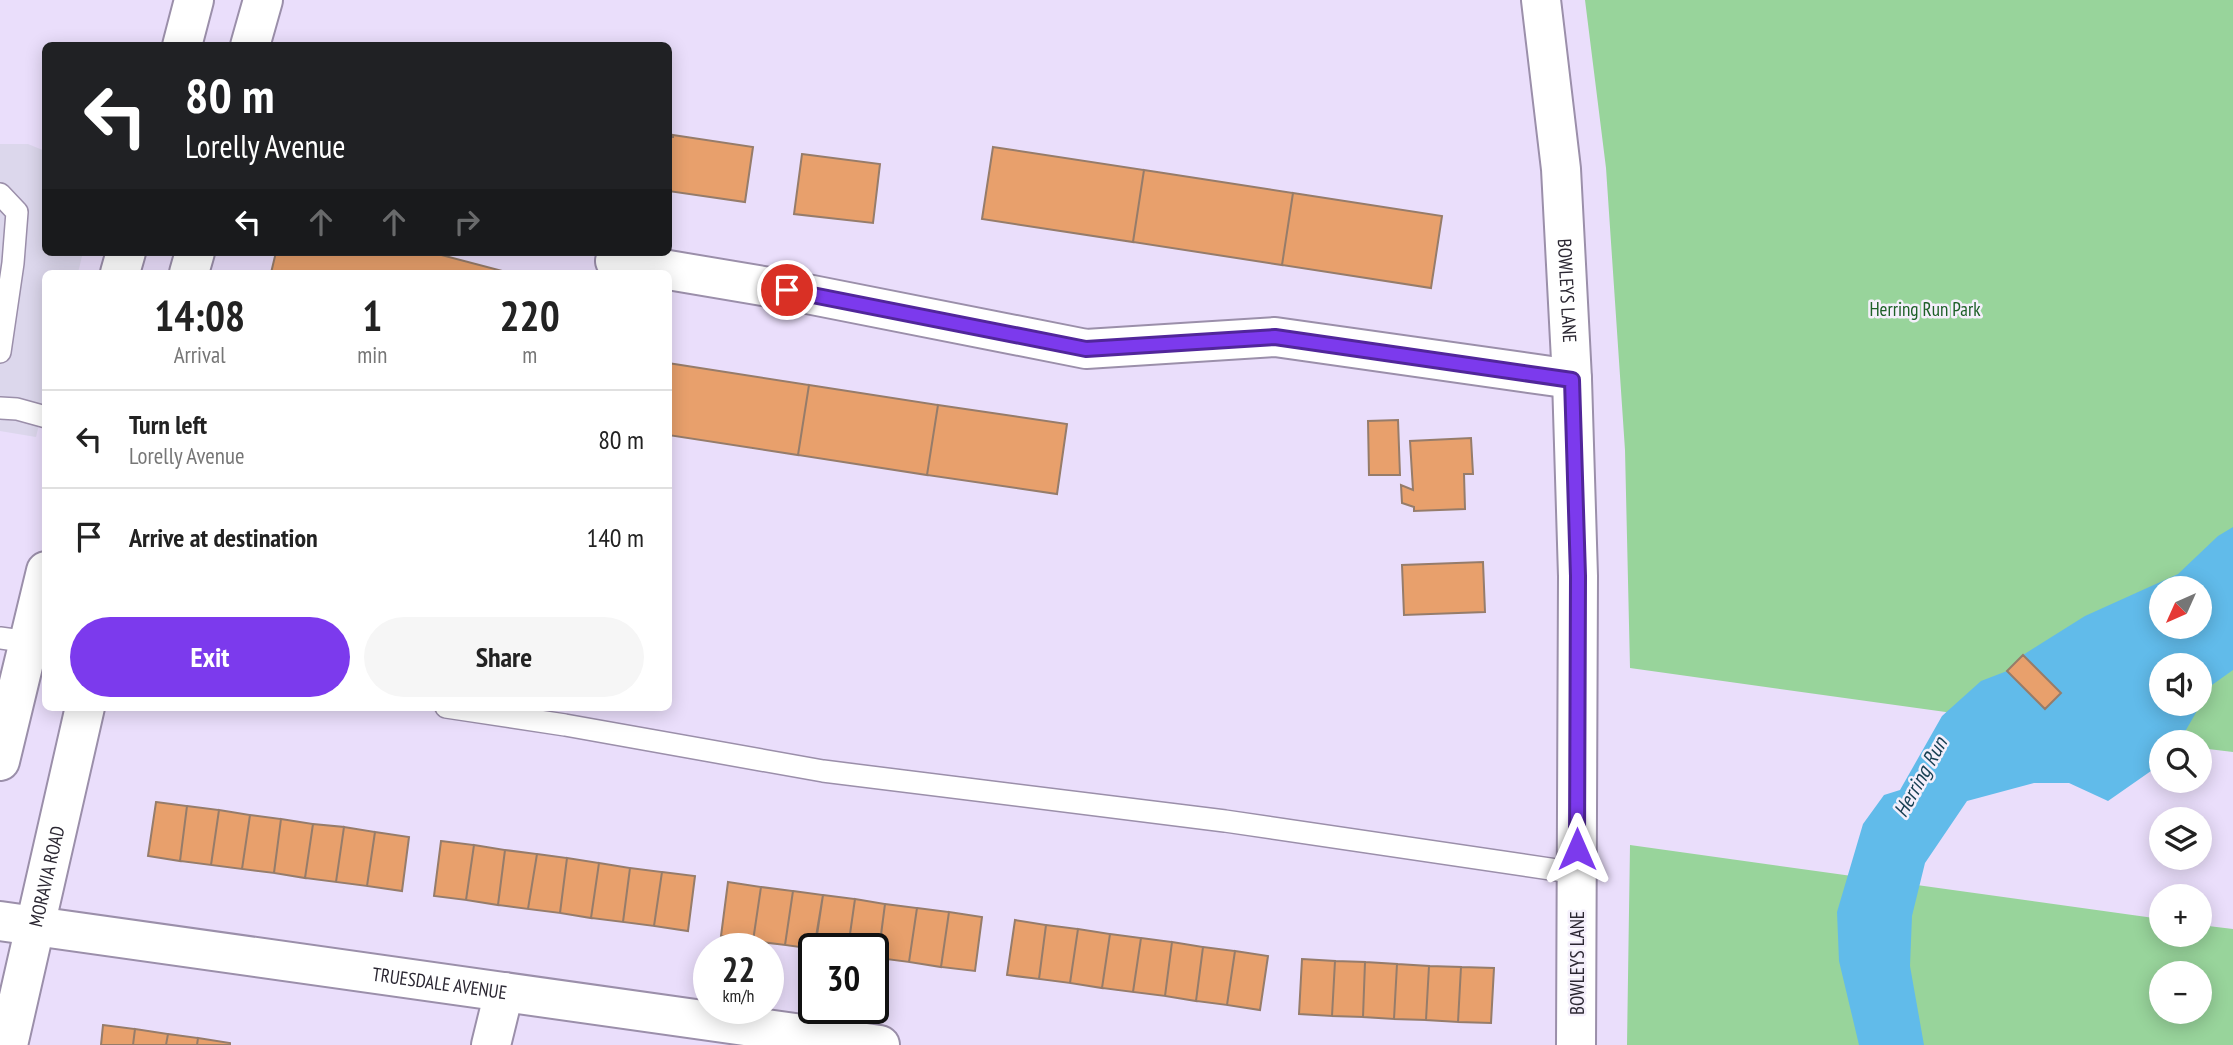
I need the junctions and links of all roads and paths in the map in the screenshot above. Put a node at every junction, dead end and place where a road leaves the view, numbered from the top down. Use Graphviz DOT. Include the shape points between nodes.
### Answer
graph roads {
  1 [pos="194,0"];
  2 [pos="262,0"];
  3 [pos="1541,0"];
  4 [pos="182,42"];
  5 [pos="251,42"];
  6 [pos="0,194"];
  7 [pos="615,261"];
  8 [pos="668,270"];
  9 [pos="672,271"];
  10 [pos="0,352"];
  11 [pos="1572,380"];
  12 [pos="0,408"];
  13 [pos="42,416"];
  14 [pos="42,580"];
  15 [pos="14,640"];
  16 [pos="84,711"];
  17 [pos="472,711"];
  18 [pos="0,761"];
  19 [pos="1577,873"];
  20 [pos="17,924"];
  21 [pos="504,992"];
  22 [pos="8,1045"];
  23 [pos="491,1045"];
  24 [pos="880,1045"];
  25 [pos="1576,1045"];
  1 -- 4 [label="street"];
  2 -- 5 [label="street"];
  3 -- 11 [label="street, BOWLEYS LANE" via="1561,169"];
  6 -- 10 [label="lane" via="17,212"];
  7 -- 8 [label="street"];
  9 -- 11 [label="street" via="1086,349 1275,337"];
  11 -- 19 [label="street, BOWLEYS LANE" via="1578,576"];
  12 -- 13 [label="lane"];
  14 -- 15 [label="street"];
  15 -- 18 [label="street"];
  16 -- 20 [label="street, MORAVIA ROAD"];
  17 -- 19 [label="lane" via="823,771 1225,821"];
  19 -- 25 [label="street, BOWLEYS LANE"];
  20 -- 21 [label="street, TRUESDALE AVENUE"];
  20 -- 22 [label="street, MORAVIA ROAD"];
  21 -- 23 [label="street"];
  21 -- 24 [label="street, TRUESDALE AVENUE"];
}
